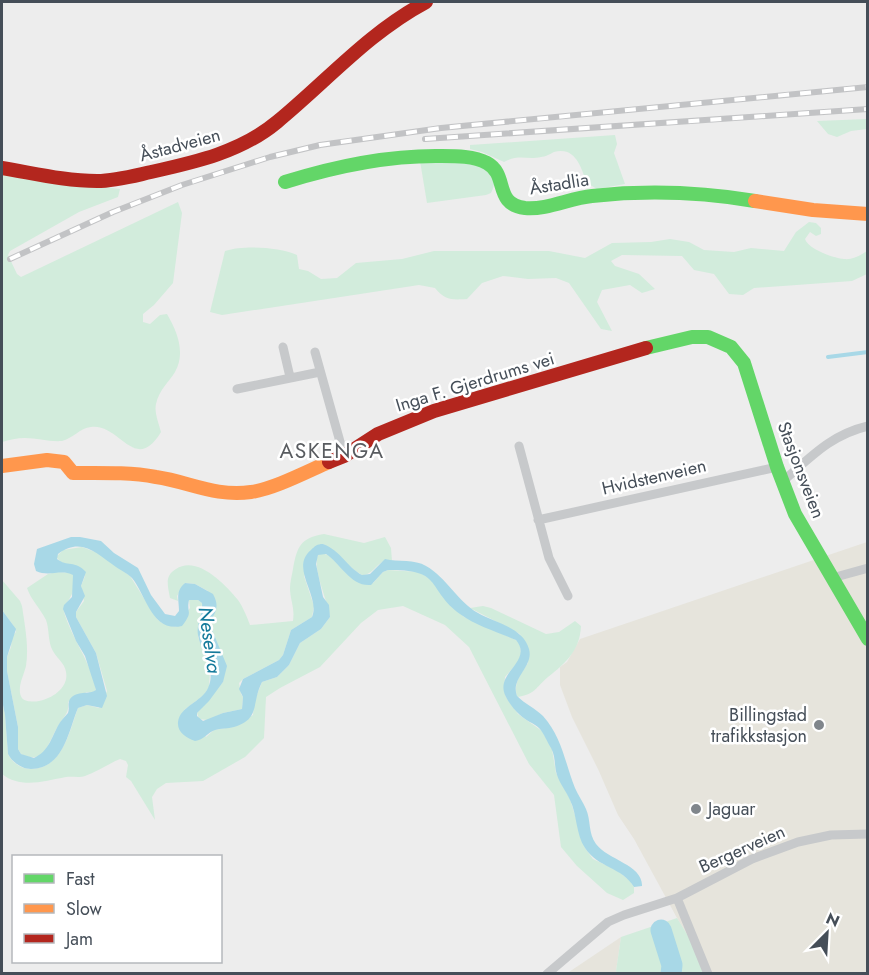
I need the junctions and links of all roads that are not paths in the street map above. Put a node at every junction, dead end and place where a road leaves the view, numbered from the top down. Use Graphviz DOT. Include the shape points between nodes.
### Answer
graph roads {
  1 [pos="426,2"];
  2 [pos="2,168"];
  3 [pos="285,182"];
  4 [pos="867,214"];
  5 [pos="725,343"];
  6 [pos="283,347"];
  7 [pos="315,352"];
  8 [pos="320,372"];
  9 [pos="290,377"];
  10 [pos="237,389"];
  11 [pos="867,426"];
  12 [pos="519,446"];
  13 [pos="344,456"];
  14 [pos="2,466"];
  15 [pos="777,466"];
  16 [pos="782,482"];
  17 [pos="538,520"];
  18 [pos="867,568"];
  19 [pos="832,578"];
  20 [pos="568,596"];
  21 [pos="867,639"];
  22 [pos="867,834"];
  23 [pos="673,900"];
  24 [pos="547,974"];
  25 [pos="708,974"];
  1 -- 2 [label="street, Åstadveien" via="363,45 263,133 224,153 171,168 99,181"];
  3 -- 4 [label="street, Åstadlia" via="380,159 460,156 491,165 506,201 524,208 588,196 693,192 795,208"];
  5 -- 13 [label="street, Inga F. Gjerdrums vei" via="692,337 506,388 409,420"];
  5 -- 15 [label="street, Stasjonsveien" via="741,357 747,369"];
  6 -- 9 [label="street"];
  7 -- 8 [label="street"];
  8 -- 9 [label="street"];
  8 -- 13 [label="street"];
  9 -- 10 [label="street"];
  11 -- 16 [label="street" via="832,440"];
  12 -- 17 [label="street"];
  13 -- 14 [label="street, Inga F. Gjerdrums vei" via="285,482 236,493 208,491 129,473 73,473 64,462 47,460"];
  15 -- 16 [label="street, Stasjonsveien"];
  15 -- 17 [label="street, Hvidstenveien"];
  16 -- 19 [label="street, Stasjonsveien" via="795,514"];
  17 -- 20 [label="street" via="549,558"];
  18 -- 19 [label="street"];
  19 -- 21 [label="street, Stasjonsveien"];
  22 -- 23 [label="street, Bergerveien" via="831,835 798,842 752,859"];
  23 -- 24 [label="street, Bergerveien" via="608,922"];
  23 -- 25 [label="street"];
}
